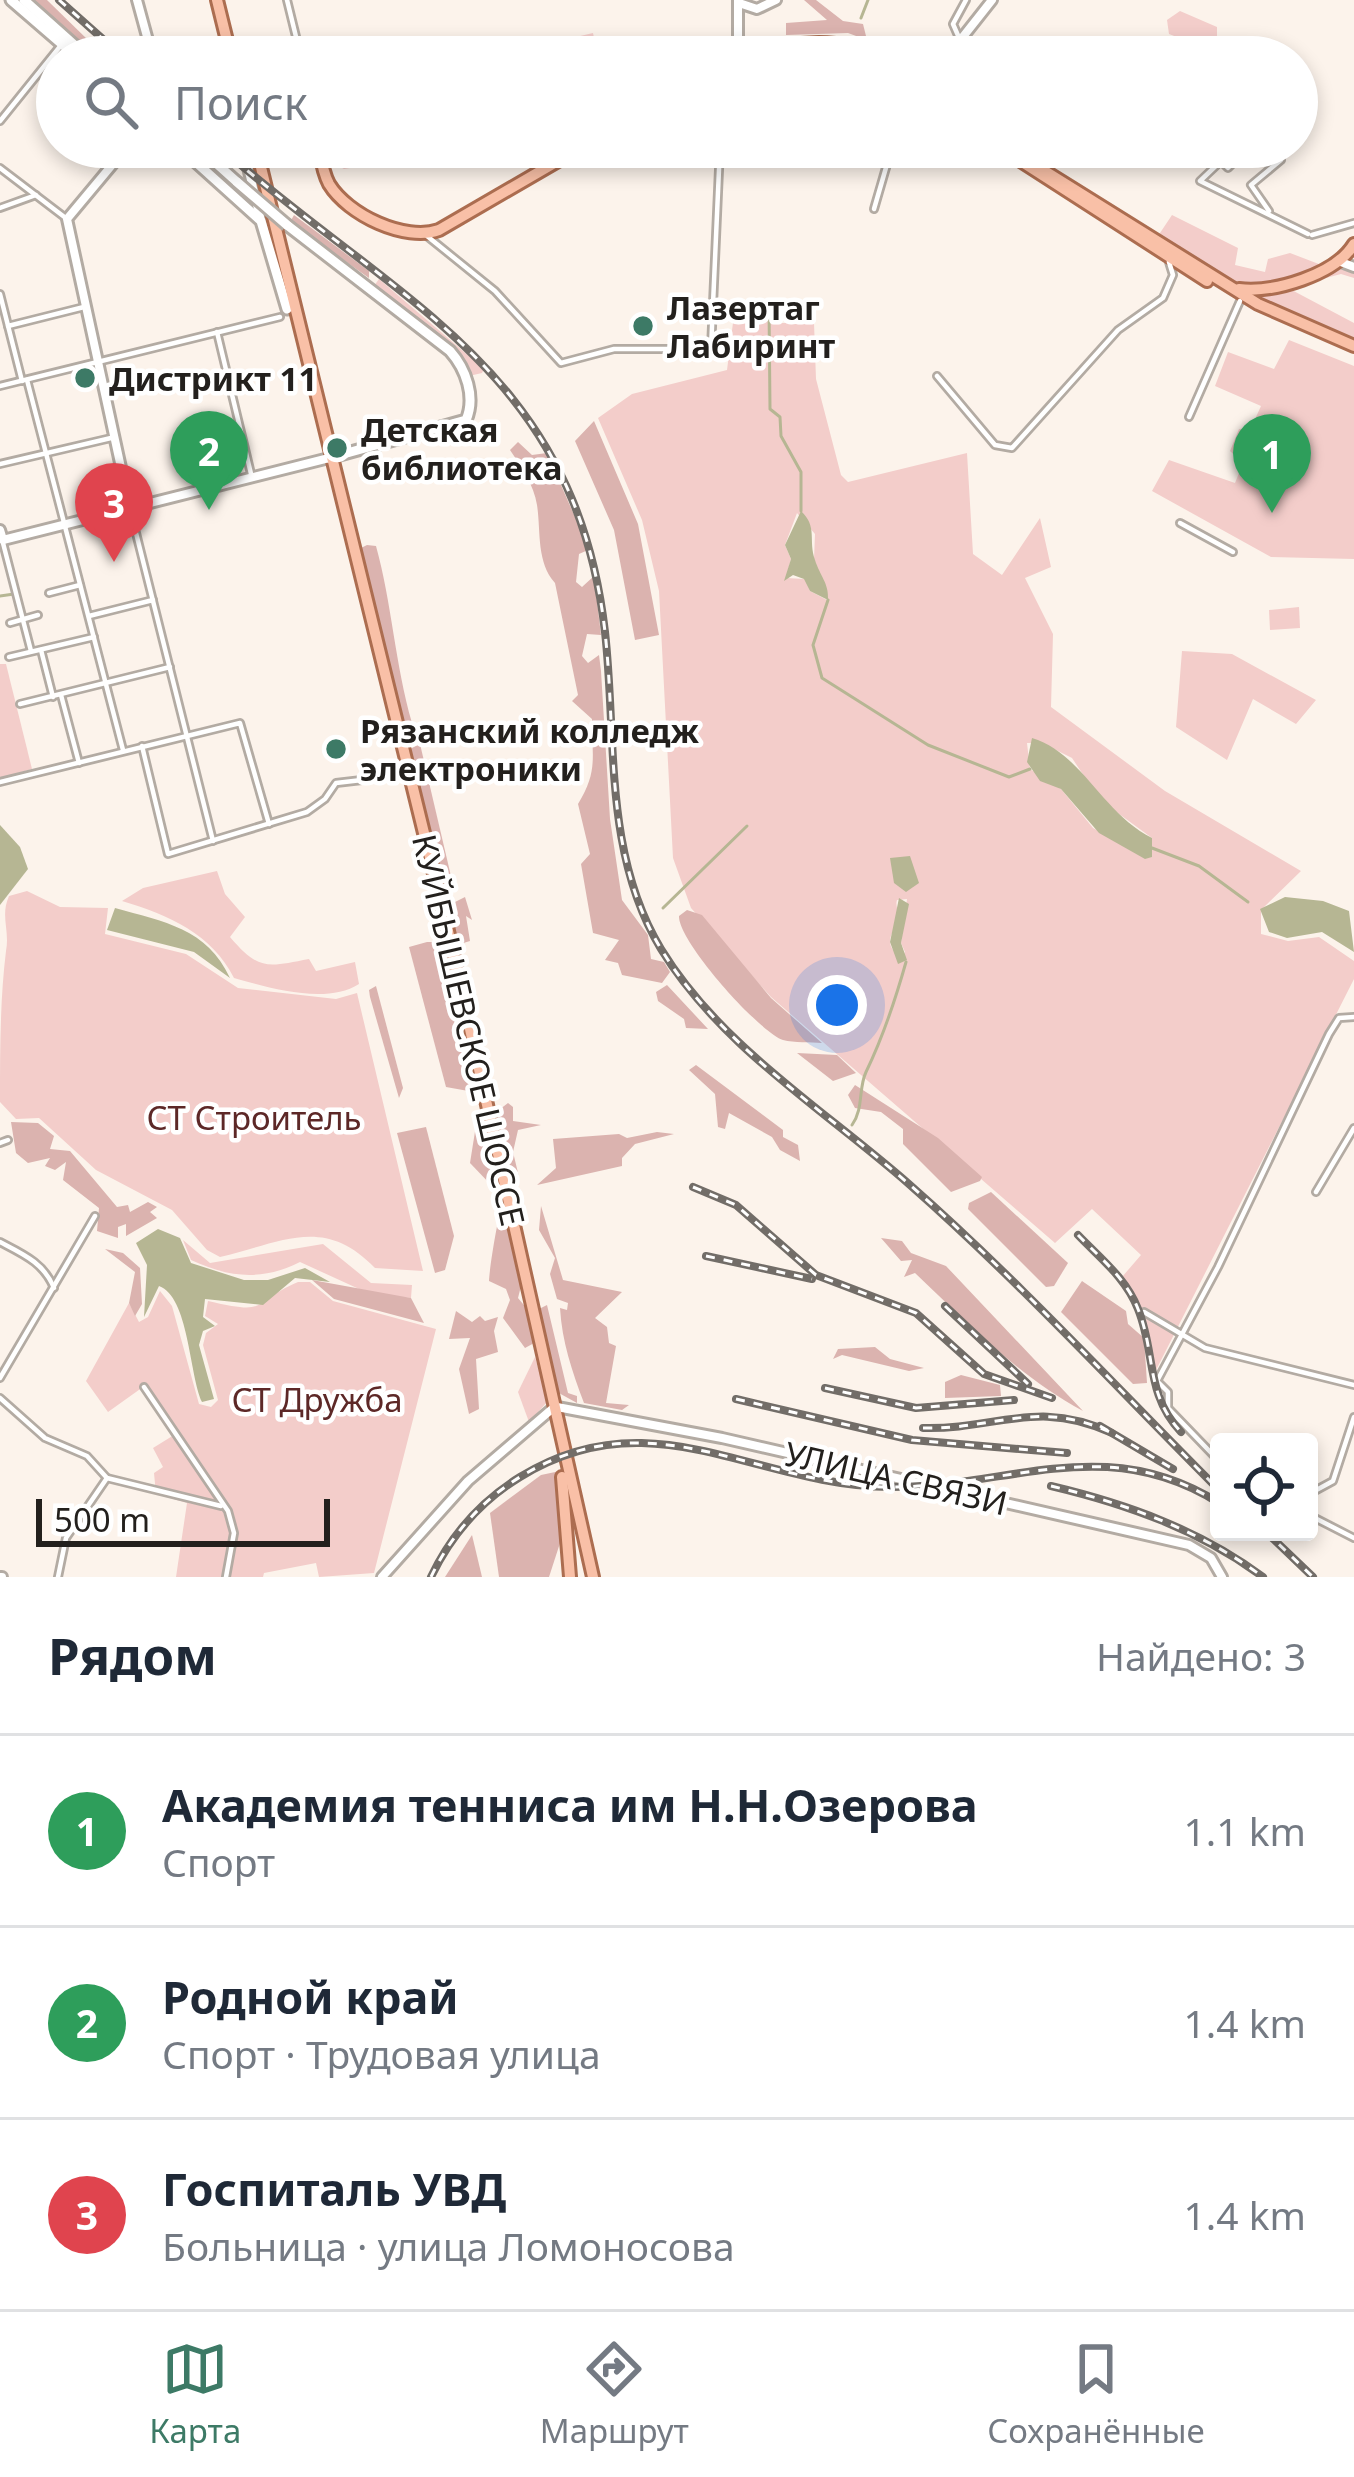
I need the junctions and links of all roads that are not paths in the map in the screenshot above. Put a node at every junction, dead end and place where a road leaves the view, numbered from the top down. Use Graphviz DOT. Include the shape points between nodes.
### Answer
graph roads {
  1 [pos="11,0"];
  2 [pos="24,0"];
  3 [pos="137,0"];
  4 [pos="215,0"];
  5 [pos="287,0"];
  6 [pos="776,0"];
  7 [pos="966,0"];
  8 [pos="992,0"];
  9 [pos="738,2"];
  10 [pos="53,36"];
  11 [pos="64,36"];
  12 [pos="146,36"];
  13 [pos="224,36"];
  14 [pos="295,36"];
  15 [pos="738,36"];
  16 [pos="959,36"];
  17 [pos="964,36"];
  18 [pos="36,76"];
  19 [pos="0,121"];
  20 [pos="0,168"];
  21 [pos="110,168"];
  22 [pos="202,168"];
  23 [pos="222,168"];
  24 [pos="252,168"];
  25 [pos="255,168"];
  26 [pos="328,168"];
  27 [pos="544,168"];
  28 [pos="719,168"];
  29 [pos="886,168"];
  30 [pos="1034,168"];
  31 [pos="1214,168"];
  32 [pos="1272,168"];
  33 [pos="36,195"];
  34 [pos="0,208"];
  35 [pos="874,209"];
  36 [pos="1273,216"];
  37 [pos="67,219"];
  38 [pos="261,221"];
  39 [pos="1354,223"];
  40 [pos="426,234"];
  41 [pos="1151,243"];
  42 [pos="1354,244"];
  43 [pos="278,256"];
  44 [pos="1166,257"];
  45 [pos="1341,262"];
  46 [pos="1354,267"];
  47 [pos="1185,268"];
  48 [pos="1173,275"];
  49 [pos="0,294"];
  50 [pos="1240,294"];
  51 [pos="88,306"];
  52 [pos="284,313"];
  53 [pos="8,326"];
  54 [pos="217,332"];
  55 [pos="1354,349"];
  56 [pos="95,362"];
  57 [pos="937,376"];
  58 [pos="24,380"];
  59 [pos="0,386"];
  60 [pos="1189,418"];
  61 [pos="113,437"];
  62 [pos="46,453"];
  63 [pos="327,459"];
  64 [pos="0,464"];
  65 [pos="253,478"];
  66 [pos="130,509"];
  67 [pos="1180,523"];
  68 [pos="65,525"];
  69 [pos="1,537"];
  70 [pos="1232,552"];
  71 [pos="80,585"];
  72 [pos="50,593"];
  73 [pos="153,600"];
  74 [pos="38,615"];
  75 [pos="89,616"];
  76 [pos="24,620"];
  77 [pos="10,623"];
  78 [pos="94,637"];
  79 [pos="41,649"];
  80 [pos="31,652"];
  81 [pos="9,657"];
  82 [pos="170,667"];
  83 [pos="106,682"];
  84 [pos="57,696"];
  85 [pos="20,704"];
  86 [pos="187,735"];
  87 [pos="142,746"];
  88 [pos="123,750"];
  89 [pos="79,764"];
  90 [pos="405,776"];
  91 [pos="0,782"];
  92 [pos="269,824"];
  93 [pos="213,841"];
  94 [pos="1354,1017"];
  95 [pos="1354,1128"];
  96 [pos="1316,1192"];
  97 [pos="95,1216"];
  98 [pos="0,1242"];
  99 [pos="54,1288"];
  100 [pos="1144,1312"];
  101 [pos="1181,1333"];
  102 [pos="0,1378"];
  103 [pos="1354,1385"];
  104 [pos="144,1387"];
  105 [pos="0,1399"];
  106 [pos="554,1408"];
  107 [pos="1354,1417"];
  108 [pos="1210,1452"];
  109 [pos="566,1476"];
  110 [pos="107,1478"];
  111 [pos="1318,1489"];
  112 [pos="568,1493"];
  113 [pos="221,1506"];
  114 [pos="1318,1520"];
  115 [pos="581,1526"];
  116 [pos="566,1532"];
  117 [pos="1354,1538"];
  118 [pos="58,1577"];
  119 [pos="226,1577"];
  120 [pos="382,1577"];
  121 [pos="570,1577"];
  122 [pos="593,1577"];
  123 [pos="1222,1577"];
  1 -- 10 [label="main road"];
  2 -- 11 [label="main road"];
  3 -- 12 [label="street"];
  4 -- 13 [label="main road"];
  5 -- 14 [label="street"];
  6 -- 9 [label="street" via="757,9"];
  7 -- 16 [label="street" via="953,24"];
  8 -- 17 [label="street"];
  9 -- 15 [label="street"];
  18 -- 19 [label="street"];
  20 -- 33 [label="street"];
  21 -- 37 [label="street"];
  22 -- 38 [label="main road"];
  23 -- 63 [label="main road, bridge" via="450,351 466,380 466,420"];
  24 -- 38 [label="street, КУЙБЫШЕВСКОЕ ШОССЕ"];
  25 -- 43 [label="main road"];
  26 -- 40 [label="main road" via="341,192 393,225"];
  27 -- 40 [label="main road"];
  28 -- 40 [label="street" via="711,349 614,349 562,363 495,291"];
  29 -- 35 [label="street"];
  30 -- 41 [label="main road"];
  31 -- 36 [label="street" via="1200,182"];
  32 -- 36 [label="street" via="1251,185"];
  33 -- 34 [label="street"];
  33 -- 37 [label="street"];
  36 -- 39 [label="street" via="1310,234"];
  37 -- 51 [label="street"];
  38 -- 52 [label="main road, КУЙБЫШЕВСКОЕ ШОССЕ"];
  41 -- 44 [label="main road"];
  41 -- 50 [label="main road"];
  42 -- 45 [label="main road"];
  43 -- 52 [label="main road, КУЙБЫШЕВСКОЕ ШОССЕ"];
  43 -- 63 [label="main road, КУЙБЫШЕВСКОЕ ШОССЕ"];
  44 -- 47 [label="main road"];
  44 -- 48 [label="street"];
  45 -- 46 [label="street"];
  45 -- 50 [label="main road"];
  47 -- 48 [label="street"];
  47 -- 50 [label="main road"];
  48 -- 57 [label="street" via="1159,302 1118,330 1012,448 995,445"];
  49 -- 53 [label="street"];
  50 -- 55 [label="main road"];
  50 -- 60 [label="street"];
  51 -- 53 [label="street"];
  51 -- 56 [label="street"];
  52 -- 54 [label="street"];
  52 -- 63 [label="main road, КУЙБЫШЕВСКОЕ ШОССЕ"];
  53 -- 58 [label="street"];
  54 -- 56 [label="street"];
  54 -- 65 [label="street"];
  56 -- 58 [label="street"];
  56 -- 61 [label="street"];
  58 -- 59 [label="street"];
  58 -- 62 [label="street"];
  61 -- 62 [label="street"];
  61 -- 66 [label="street"];
  62 -- 64 [label="street"];
  62 -- 68 [label="street"];
  63 -- 65 [label="street"];
  63 -- 90 [label="main road, КУЙБЫШЕВСКОЕ ШОССЕ"];
  63 -- 106 [label="main road, КУЙБЫШЕВСКОЕ ШОССЕ" via="444,915"];
  65 -- 66 [label="street"];
  66 -- 68 [label="street"];
  66 -- 73 [label="street"];
  67 -- 70 [label="street"];
  68 -- 69 [label="street"];
  68 -- 71 [label="street"];
  69 -- 76 [label="street"];
  71 -- 72 [label="street"];
  71 -- 75 [label="street"];
  73 -- 75 [label="street"];
  73 -- 82 [label="street"];
  74 -- 76 [label="street"];
  75 -- 78 [label="street"];
  76 -- 77 [label="street"];
  76 -- 80 [label="street"];
  78 -- 79 [label="street"];
  78 -- 83 [label="street"];
  79 -- 80 [label="street"];
  79 -- 84 [label="street"];
  80 -- 81 [label="street"];
  82 -- 83 [label="street"];
  82 -- 86 [label="street"];
  83 -- 84 [label="street"];
  83 -- 88 [label="street"];
  84 -- 85 [label="street"];
  84 -- 89 [label="street"];
  86 -- 87 [label="street"];
  86 -- 92 [label="street" via="244,725"];
  86 -- 93 [label="street"];
  87 -- 88 [label="street"];
  87 -- 93 [label="street" via="168,854"];
  88 -- 89 [label="street"];
  89 -- 91 [label="street"];
  90 -- 92 [label="street" via="336,783 307,812"];
  90 -- 106 [label="main road, КУЙБЫШЕВСКОЕ ШОССЕ"];
  92 -- 93 [label="street"];
  94 -- 101 [label="street" via="1345,1014 1328,1034"];
  95 -- 96 [label="street"];
  97 -- 99 [label="street"];
  98 -- 99 [label="street" via="32,1259"];
  99 -- 102 [label="street"];
  100 -- 101 [label="street"];
  101 -- 103 [label="street" via="1205,1348"];
  101 -- 108 [label="street" via="1157,1381 1168,1392 1168,1408"];
  104 -- 113 [label="street"];
  105 -- 110 [label="street"];
  106 -- 109 [label="main road, КУЙБЫШЕВСКОЕ ШОССЕ"];
  106 -- 120 [label="street" via="468,1481"];
  106 -- 123 [label="street, УЛИЦА СВЯЗИ" via="722,1438 1189,1545"];
  107 -- 111 [label="street" via="1333,1481"];
  109 -- 112 [label="main road"];
  109 -- 115 [label="main road, КУЙБЫШЕВСКОЕ ШОССЕ"];
  109 -- 116 [label="main road"];
  110 -- 113 [label="street"];
  110 -- 118 [label="street" via="65,1538"];
  112 -- 115 [label="main road, КУЙБЫШЕВСКОЕ ШОССЕ"];
  112 -- 116 [label="main road"];
  113 -- 119 [label="street" via="234,1532"];
  114 -- 117 [label="street"];
  115 -- 122 [label="main road, КУЙБЫШЕВСКОЕ ШОССЕ"];
  116 -- 121 [label="main road"];
}
